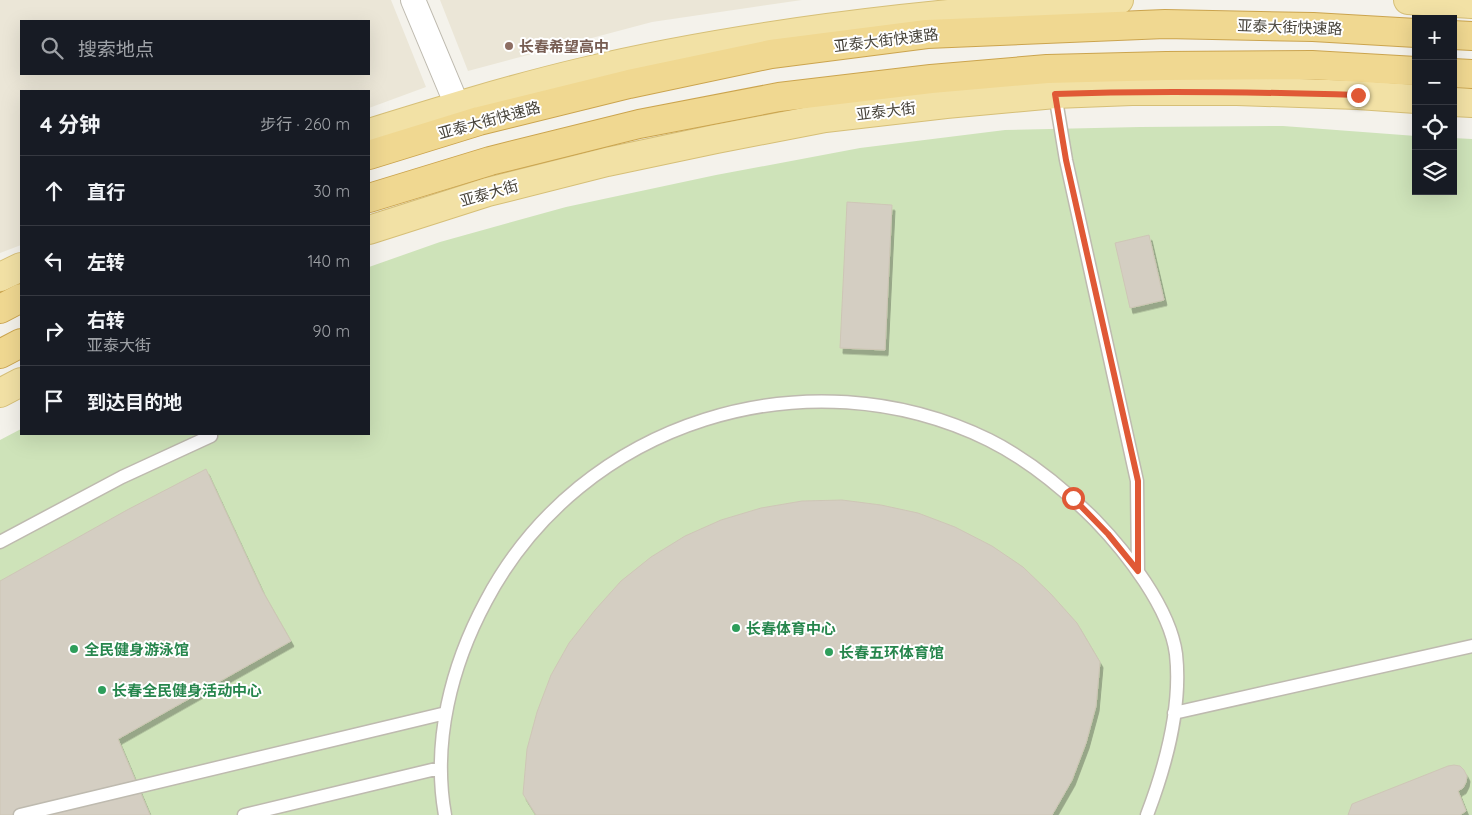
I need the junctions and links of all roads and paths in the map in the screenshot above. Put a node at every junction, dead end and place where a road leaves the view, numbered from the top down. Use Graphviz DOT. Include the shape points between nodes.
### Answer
graph roads {
  1 [pos="413,0"];
  2 [pos="1120,0"];
  3 [pos="1408,0"];
  4 [pos="1472,4"];
  5 [pos="1412,32"];
  6 [pos="1457,35"];
  7 [pos="1472,36"];
  8 [pos="1412,71"];
  9 [pos="1457,73"];
  10 [pos="1472,74"];
  11 [pos="1055,94"];
  12 [pos="1412,100"];
  13 [pos="1457,102"];
  14 [pos="1472,104"];
  15 [pos="457,105"];
  16 [pos="370,133"];
  17 [pos="370,155"];
  18 [pos="370,198"];
  19 [pos="370,230"];
  20 [pos="20,267"];
  21 [pos="0,277"];
  22 [pos="20,298"];
  23 [pos="0,308"];
  24 [pos="20,344"];
  25 [pos="0,354"];
  26 [pos="20,383"];
  27 [pos="0,393"];
  28 [pos="211,436"];
  29 [pos="0,542"];
  30 [pos="1138,571"];
  31 [pos="1472,646"];
  32 [pos="1449,651"];
  33 [pos="1472,652"];
  34 [pos="446,713"];
  35 [pos="1174,713"];
  36 [pos="440,768"];
  37 [pos="20,815"];
  38 [pos="244,815"];
  39 [pos="445,815"];
  40 [pos="1147,815"];
  1 -- 15 [label="street"];
  2 -- 15 [label="main road" via="815,28 583,72"];
  3 -- 4 [label="main road"];
  5 -- 17 [label="highway, 亚泰大街快速路" via="1165,24 927,34 771,54 629,84 479,121"];
  6 -- 7 [label="highway"];
  8 -- 18 [label="highway" via="1312,65 1046,68 779,97 630,126 490,161"];
  9 -- 10 [label="highway"];
  11 -- 12 [label="main road, 亚泰大街" via="1237,91"];
  11 -- 19 [label="main road, 亚泰大街" via="825,118 716,139 488,192"];
  11 -- 30 [label="lane" via="1066,160 1138,481"];
  13 -- 14 [label="main road"];
  15 -- 16 [label="main road"];
  20 -- 21 [label="main road"];
  22 -- 23 [label="highway"];
  24 -- 25 [label="highway"];
  26 -- 27 [label="main road"];
  28 -- 29 [label="lane" via="114,481"];
  30 -- 34 [label="lane" via="1108,534 1047,477 1019,457 958,427 909,412 859,403 825,401 755,406 719,414 652,440 590,478 562,502 536,528 493,586 462,652"];
  30 -- 35 [label="lane" via="1170,629 1176,653"];
  31 -- 32 [label="lane"];
  32 -- 33 [label="lane"];
  32 -- 35 [label="lane"];
  34 -- 36 [label="lane"];
  34 -- 37 [label="lane"];
  35 -- 40 [label="lane" via="1159,782"];
  36 -- 38 [label="lane"];
  36 -- 39 [label="lane"];
}
